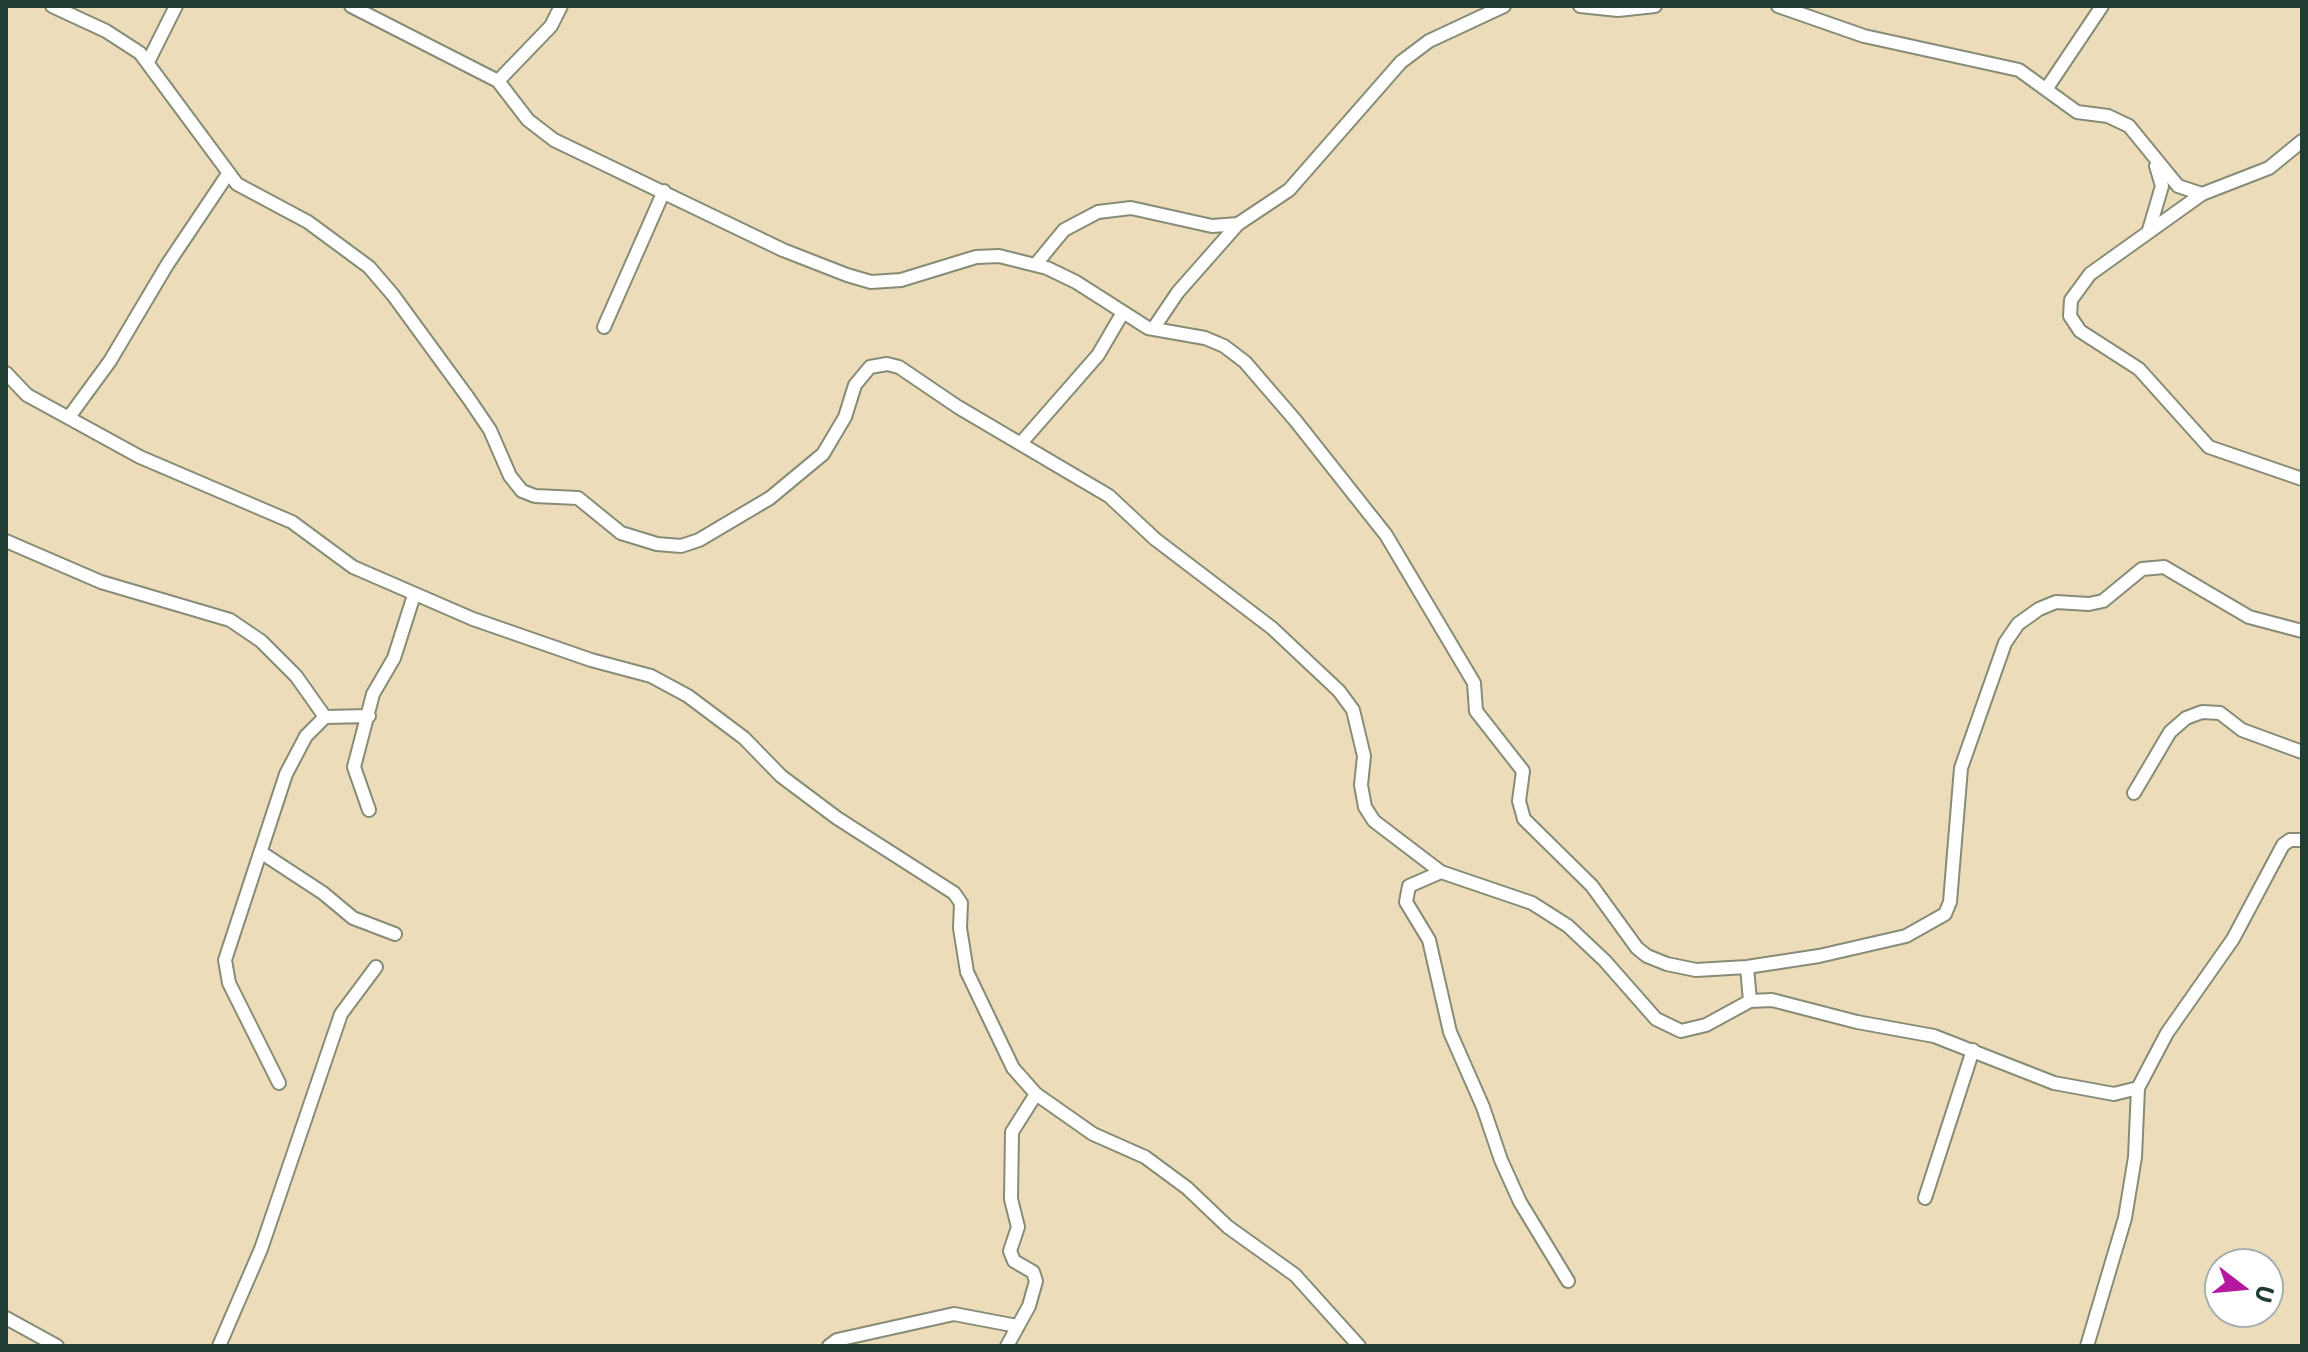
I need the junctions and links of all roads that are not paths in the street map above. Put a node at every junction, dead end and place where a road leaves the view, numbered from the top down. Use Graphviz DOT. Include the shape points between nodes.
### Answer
graph roads {
  1 [pos="52,6"];
  2 [pos="176,6"];
  3 [pos="351,6"];
  4 [pos="561,6"];
  5 [pos="1504,6"];
  6 [pos="1580,6"];
  7 [pos="1655,6"];
  8 [pos="1778,6"];
  9 [pos="2102,6"];
  10 [pos="148,62"];
  11 [pos="498,81"];
  12 [pos="2047,88"];
  13 [pos="2302,141"];
  14 [pos="2150,152"];
  15 [pos="228,174"];
  16 [pos="664,191"];
  17 [pos="2202,194"];
  18 [pos="1238,224"];
  19 [pos="2149,230"];
  20 [pos="1036,264"];
  21 [pos="1122,314"];
  22 [pos="604,327"];
  23 [pos="1153,329"];
  24 [pos="6,373"];
  25 [pos="69,417"];
  26 [pos="1021,443"];
  27 [pos="2302,479"];
  28 [pos="6,541"];
  29 [pos="414,595"];
  30 [pos="2302,631"];
  31 [pos="369,716"];
  32 [pos="325,717"];
  33 [pos="2302,752"];
  34 [pos="2134,793"];
  35 [pos="369,810"];
  36 [pos="2302,840"];
  37 [pos="262,853"];
  38 [pos="1441,872"];
  39 [pos="395,934"];
  40 [pos="376,967"];
  41 [pos="1747,967"];
  42 [pos="1750,1001"];
  43 [pos="1973,1050"];
  44 [pos="279,1083"];
  45 [pos="2138,1088"];
  46 [pos="1036,1094"];
  47 [pos="1925,1198"];
  48 [pos="1568,1281"];
  49 [pos="6,1318"];
  50 [pos="1017,1326"];
  51 [pos="57,1346"];
  52 [pos="219,1346"];
  53 [pos="829,1346"];
  54 [pos="1007,1346"];
  55 [pos="1359,1346"];
  56 [pos="2087,1346"];
  1 -- 10 [label="street" via="127,43"];
  2 -- 10 [label="street"];
  3 -- 11 [label="street"];
  4 -- 11 [label="street" via="551,26"];
  5 -- 18 [label="street" via="1429,41 1401,62 1289,190"];
  6 -- 7 [label="street"];
  8 -- 12 [label="street" via="1864,36 2019,70"];
  9 -- 12 [label="street"];
  10 -- 15 [label="street"];
  11 -- 16 [label="street" via="528,120 554,140"];
  12 -- 14 [label="street" via="2077,112 2108,116 2129,126"];
  13 -- 17 [label="street" via="2269,168"];
  14 -- 17 [label="street" via="2183,190"];
  14 -- 19 [label="street" via="2162,186"];
  15 -- 25 [label="street"];
  15 -- 26 [label="street" via="369,267 469,399 522,491 578,498 621,533 681,546 770,498 823,454 845,417 855,385 870,367 899,367"];
  16 -- 20 [label="street" via="783,250 871,282 901,280 976,257"];
  16 -- 22 [label="street"];
  17 -- 19 [label="street"];
  18 -- 20 [label="street" via="1212,226 1131,208 1098,212 1064,230"];
  18 -- 23 [label="street"];
  19 -- 27 [label="street" via="2090,274 2071,300 2070,316 2080,331 2139,369 2209,447"];
  20 -- 21 [label="street" via="1093,290"];
  21 -- 23 [label="street"];
  21 -- 26 [label="street" via="1098,355"];
  23 -- 41 [label="street" via="1205,338 1245,362 1348,483 1386,535 1474,683 1476,711 1523,771 1519,801 1524,819 1592,886 1637,948 1657,960 1696,970"];
  24 -- 25 [label="street" via="27,395"];
  25 -- 29 [label="street" via="140,457 292,522 345,563"];
  26 -- 38 [label="street" via="1109,496 1155,539 1272,628 1339,691 1359,727 1365,807 1374,821"];
  28 -- 32 [label="street" via="101,582 230,620 261,641 296,676"];
  29 -- 31 [label="street"];
  29 -- 46 [label="street" via="672,685 837,818 954,893 961,903 960,928 973,987 1013,1068"];
  30 -- 41 [label="street" via="2249,617 2164,567 2142,569 2103,601 2056,602 2039,609 2018,624 2005,643 1961,768 1945,914 1924,929 1892,940"];
  31 -- 32 [label="street"];
  31 -- 35 [label="street" via="354,767"];
  32 -- 37 [label="street" via="306,736 286,774"];
  33 -- 34 [label="street" via="2242,730 2220,713 2202,712 2170,732"];
  36 -- 45 [label="street" via="2283,845 2233,939 2174,1021"];
  37 -- 39 [label="street" via="353,918"];
  37 -- 44 [label="street" via="229,946 225,973"];
  38 -- 42 [label="street" via="1532,903 1568,926 1656,1019 1681,1031 1706,1025"];
  38 -- 48 [label="street" via="1409,886 1406,902 1429,940 1450,1032 1501,1160"];
  40 -- 52 [label="street" via="341,1014 261,1249"];
  41 -- 42 [label="street"];
  42 -- 43 [label="street" via="1798,1004"];
  43 -- 45 [label="street" via="2054,1083 2114,1094"];
  43 -- 47 [label="street"];
  45 -- 56 [label="street" via="2125,1218"];
  46 -- 50 [label="street" via="1012,1132 1011,1199 1018,1227 1011,1257 1036,1276 1029,1306"];
  46 -- 55 [label="street" via="1093,1134 1145,1157 1187,1188 1228,1227 1295,1275"];
  49 -- 51 [label="street"];
  50 -- 53 [label="street" via="954,1314"];
  50 -- 54 [label="street"];
}
